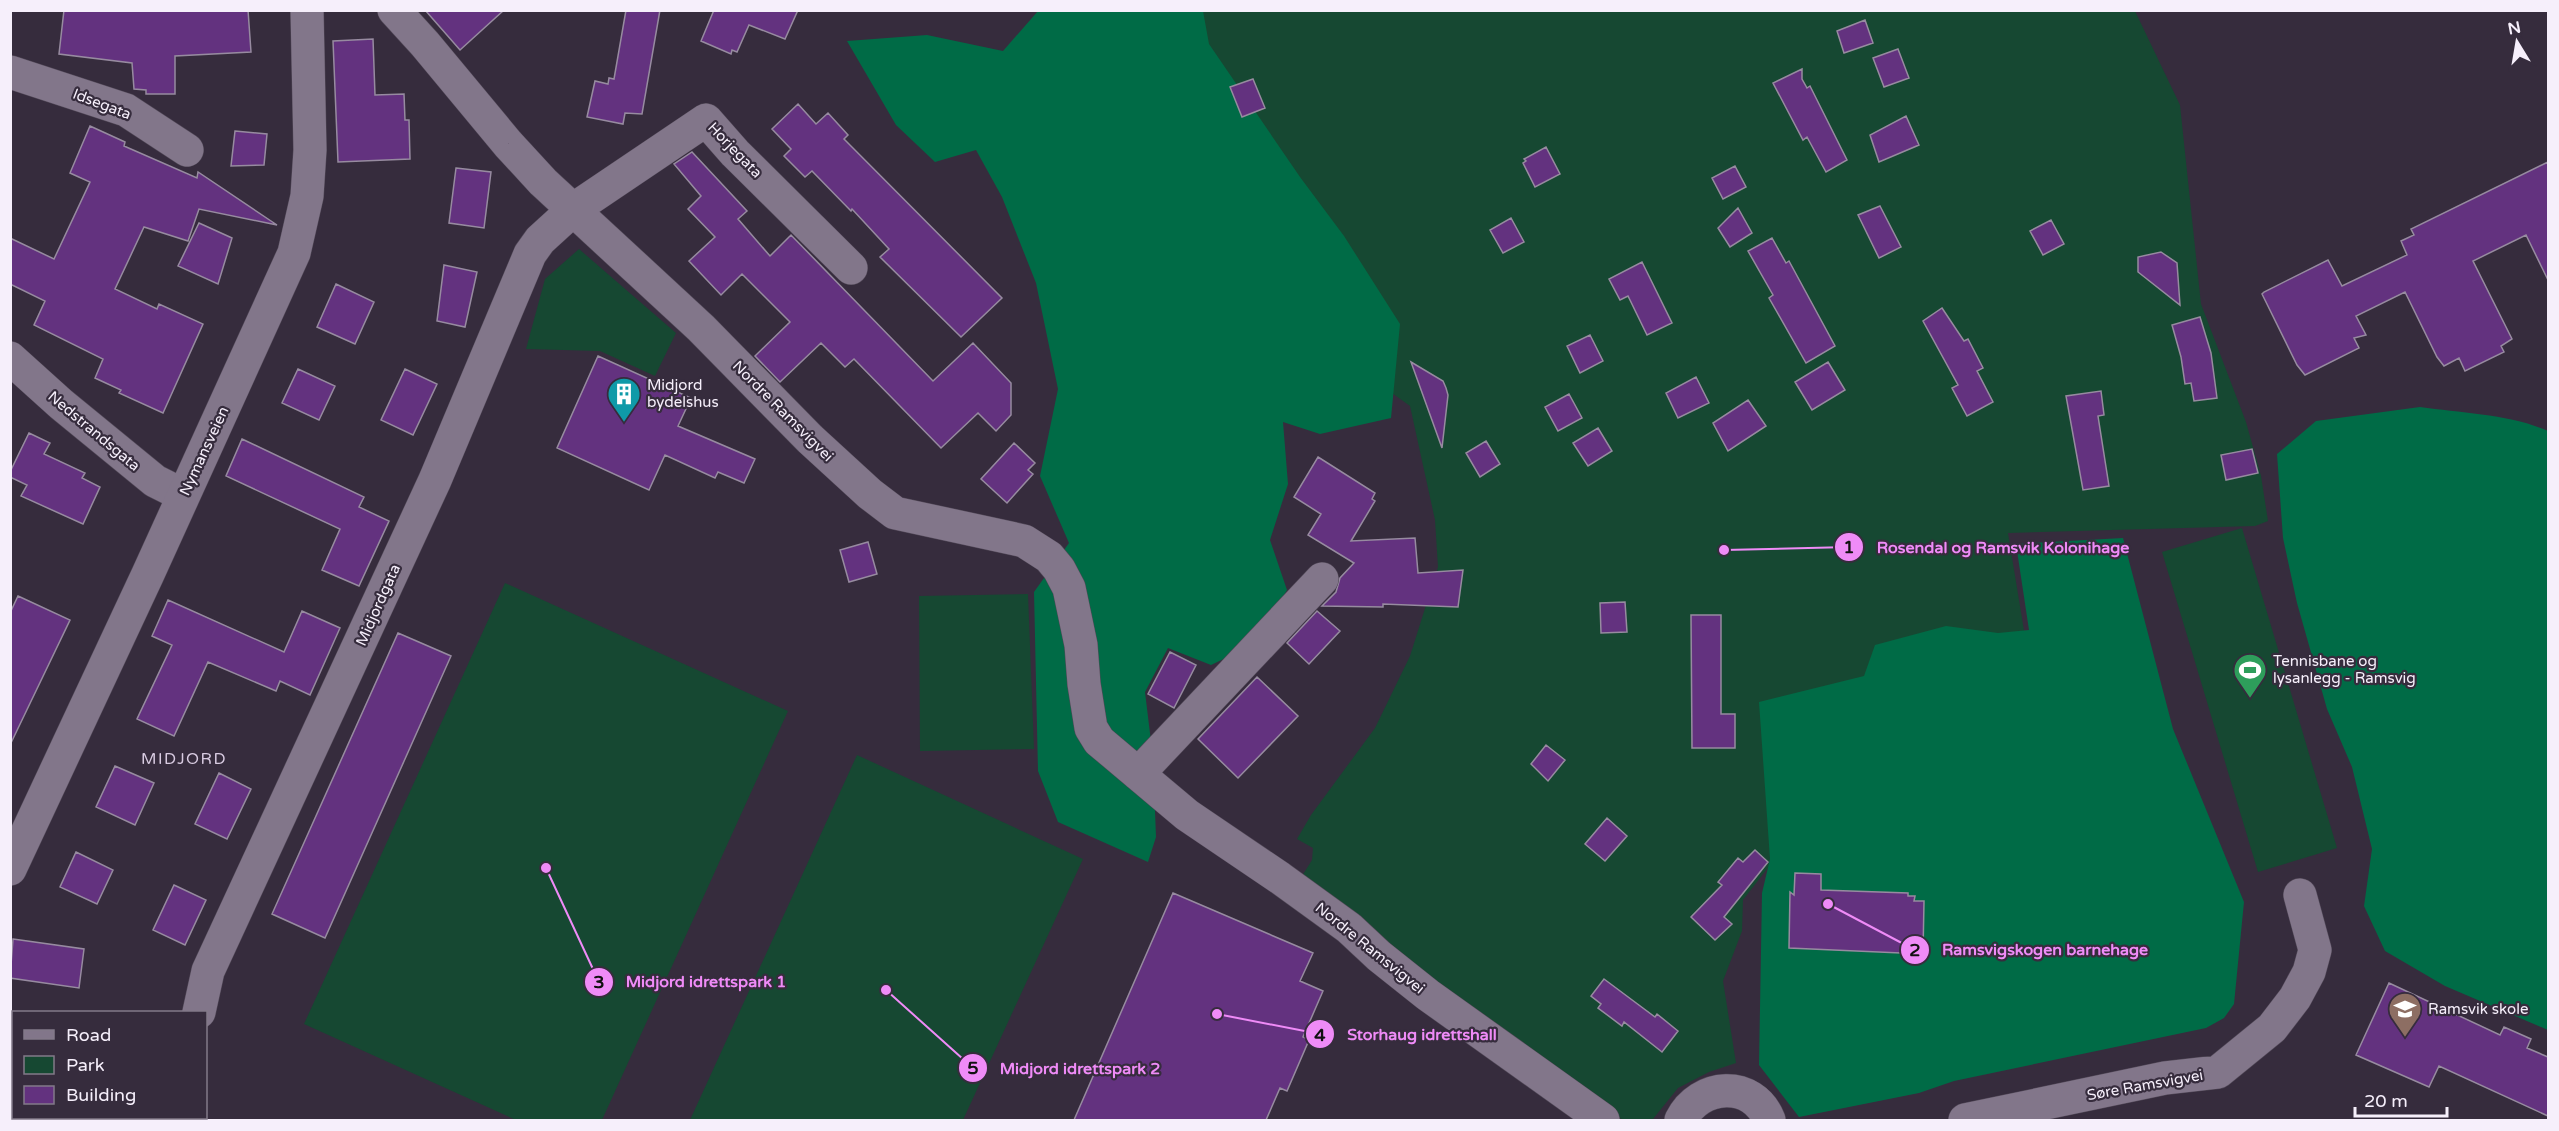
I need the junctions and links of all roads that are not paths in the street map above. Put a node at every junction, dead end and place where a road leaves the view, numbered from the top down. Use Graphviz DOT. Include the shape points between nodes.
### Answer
graph roads {
  1 [pos="307,10"];
  2 [pos="394,10"];
  3 [pos="10,72"];
  4 [pos="187,150"];
  5 [pos="574,209"];
  6 [pos="851,268"];
  7 [pos="10,358"];
  8 [pos="183,495"];
  9 [pos="1322,579"];
  10 [pos="1138,774"];
  11 [pos="10,869"];
  12 [pos="2300,894"];
  13 [pos="199,1011"];
  14 [pos="1603,1120"];
  15 [pos="1681,1120"];
  16 [pos="1769,1120"];
  17 [pos="1965,1120"];
  1 -- 8 [label="street, Nymansveien" via="309,161 307,196 294,252"];
  2 -- 5 [label="street, Nordre Ramsvigvei" via="508,144"];
  3 -- 4 [label="street, Idsegata" via="126,110"];
  5 -- 6 [label="street, Horjegata" via="706,120"];
  5 -- 10 [label="street, Nordre Ramsvigvei" via="810,439 895,513 1024,541 1049,557 1069,588 1081,645 1091,728 1099,741"];
  5 -- 13 [label="street, Midjordgata" via="540,240 518,279 435,480 208,971"];
  7 -- 8 [label="street, Nedstrandsgata" via="154,481"];
  8 -- 11 [label="street, Nymansveien"];
  9 -- 10 [label="street"];
  10 -- 14 [label="street, Nordre Ramsvigvei" via="1186,815 1349,928 1428,995"];
  12 -- 17 [label="street, Søre Ramsvigvei" via="2315,950 2309,972 2272,1028 2218,1072 2165,1078"];
  15 -- 16 [label="street" via="1703,1096 1731,1091 1760,1104"];
}
